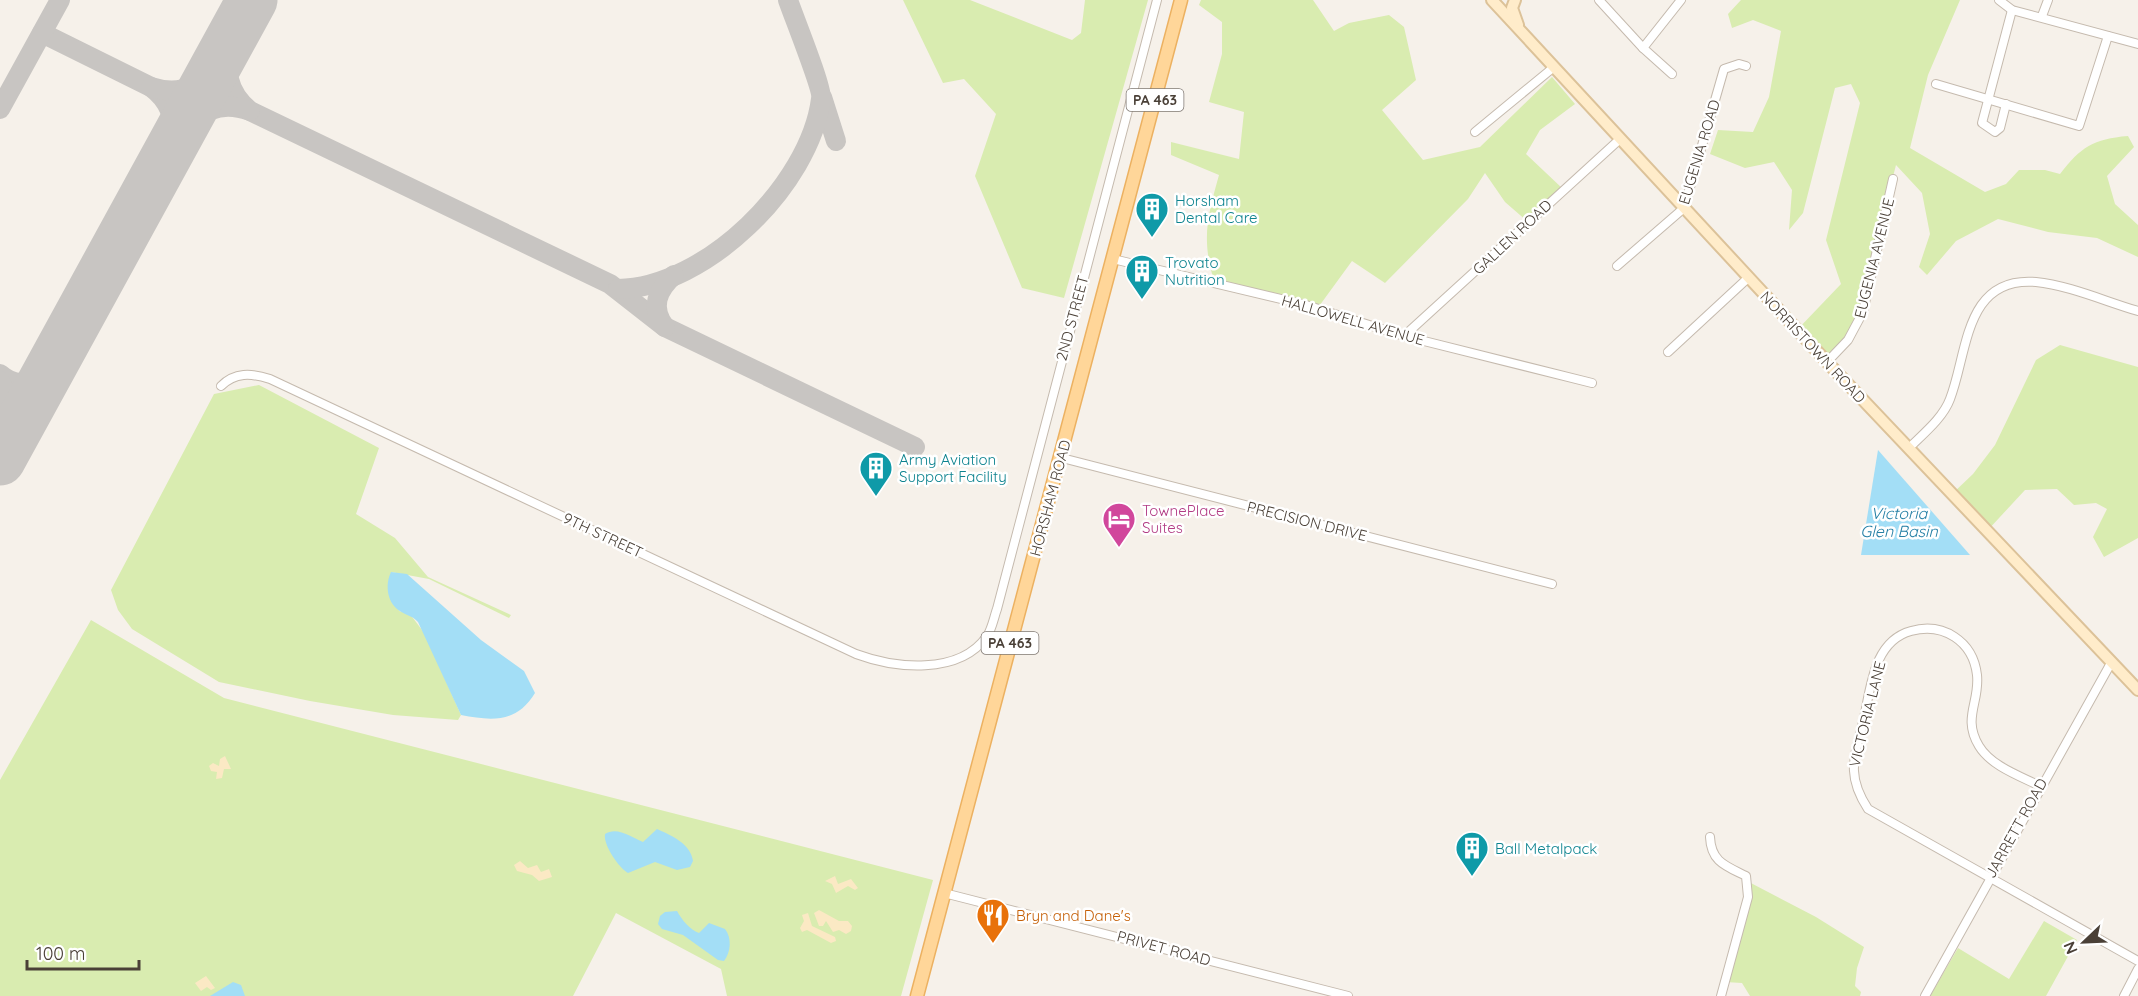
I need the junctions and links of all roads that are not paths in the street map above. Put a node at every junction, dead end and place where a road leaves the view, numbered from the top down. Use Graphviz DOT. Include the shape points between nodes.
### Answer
graph roads {
  1 [pos="1156,0"];
  2 [pos="1181,0"];
  3 [pos="1515,0"];
  4 [pos="1599,0"];
  5 [pos="1681,0"];
  6 [pos="1999,0"];
  7 [pos="2048,0"];
  8 [pos="1497,2"];
  9 [pos="2012,10"];
  10 [pos="2042,16"];
  11 [pos="1523,34"];
  12 [pos="2108,36"];
  13 [pos="2138,44"];
  14 [pos="1644,48"];
  15 [pos="1746,66"];
  16 [pos="1554,67"];
  17 [pos="1672,74"];
  18 [pos="1936,84"];
  19 [pos="1988,99"];
  20 [pos="2007,104"];
  21 [pos="1475,132"];
  22 [pos="1620,139"];
  23 [pos="1893,179"];
  24 [pos="1684,208"];
  25 [pos="1113,259"];
  26 [pos="1617,266"];
  27 [pos="1748,278"];
  28 [pos="2138,311"];
  29 [pos="1404,336"];
  30 [pos="1668,352"];
  31 [pos="1827,362"];
  32 [pos="1592,383"];
  33 [pos="221,386"];
  34 [pos="1909,448"];
  35 [pos="1062,458"];
  36 [pos="1552,584"];
  37 [pos="988,635"];
  38 [pos="2111,663"];
  39 [pos="2138,690"];
  40 [pos="2040,786"];
  41 [pos="1710,837"];
  42 [pos="1989,878"];
  43 [pos="944,893"];
  44 [pos="2138,961"];
  45 [pos="2138,969"];
  46 [pos="1335,994"];
  47 [pos="917,996"];
  48 [pos="1348,996"];
  49 [pos="1721,996"];
  50 [pos="1925,996"];
  51 [pos="2124,996"];
  1 -- 37 [label="street, 2ND STREET"];
  2 -- 25 [label="main road, HORSHAM ROAD / PA 463"];
  3 -- 11 [label="main road" via="1513,12"];
  4 -- 14 [label="street"];
  5 -- 14 [label="street"];
  6 -- 9 [label="street"];
  7 -- 10 [label="street"];
  8 -- 11 [label="main road, NORRISTOWN ROAD"];
  9 -- 10 [label="street"];
  9 -- 19 [label="street"];
  10 -- 12 [label="street"];
  11 -- 16 [label="main road, NORRISTOWN ROAD"];
  12 -- 13 [label="street"];
  12 -- 20 [label="street" via="2079,126"];
  14 -- 17 [label="street"];
  15 -- 24 [label="street, EUGENIA ROAD" via="1724,69"];
  16 -- 21 [label="street"];
  16 -- 22 [label="main road, NORRISTOWN ROAD"];
  18 -- 19 [label="street"];
  19 -- 20 [label="street"];
  19 -- 20 [label="street" via="1982,123 1995,132 2000,128"];
  22 -- 24 [label="main road, NORRISTOWN ROAD"];
  22 -- 29 [label="street, GALLEN ROAD"];
  23 -- 31 [label="street, EUGENIA AVENUE" via="1863,312 1848,340"];
  24 -- 26 [label="street, EUGENIA ROAD"];
  24 -- 27 [label="main road, NORRISTOWN ROAD"];
  25 -- 29 [label="street, HALLOWELL AVENUE" via="1306,305"];
  25 -- 35 [label="main road, HORSHAM ROAD / PA 463"];
  27 -- 30 [label="street"];
  27 -- 31 [label="main road, NORRISTOWN ROAD"];
  28 -- 34 [label="street" via="2035,282 1998,290 1972,316 1950,401"];
  29 -- 32 [label="street, HALLOWELL AVENUE"];
  31 -- 34 [label="main road, NORRISTOWN ROAD"];
  33 -- 37 [label="street, 9TH STREET" via="242,374 270,379 868,658 902,665 940,662 962,655"];
  34 -- 38 [label="main road, NORRISTOWN ROAD"];
  35 -- 36 [label="street, PRECISION DRIVE"];
  35 -- 43 [label="main road, HORSHAM ROAD / PA 463"];
  38 -- 39 [label="main road, NORRISTOWN ROAD"];
  38 -- 40 [label="street, JARRETT ROAD"];
  40 -- 42 [label="street, JARRETT ROAD"];
  40 -- 42 [label="street, VICTORIA LANE" via="1990,759 1980,747 1971,721 1977,677 1962,641 1945,630 1923,629 1905,633 1887,646 1876,665 1852,768 1856,787 1875,815"];
  41 -- 49 [label="street" via="1716,860 1746,876 1748,885"];
  42 -- 44 [label="street, VICTORIA LANE"];
  42 -- 50 [label="street, JARRETT ROAD"];
  43 -- 46 [label="street, PRIVET ROAD"];
  43 -- 47 [label="main road, HORSHAM ROAD / PA 463"];
  45 -- 51 [label="street"];
  46 -- 48 [label="street, PRIVET ROAD"];
}
